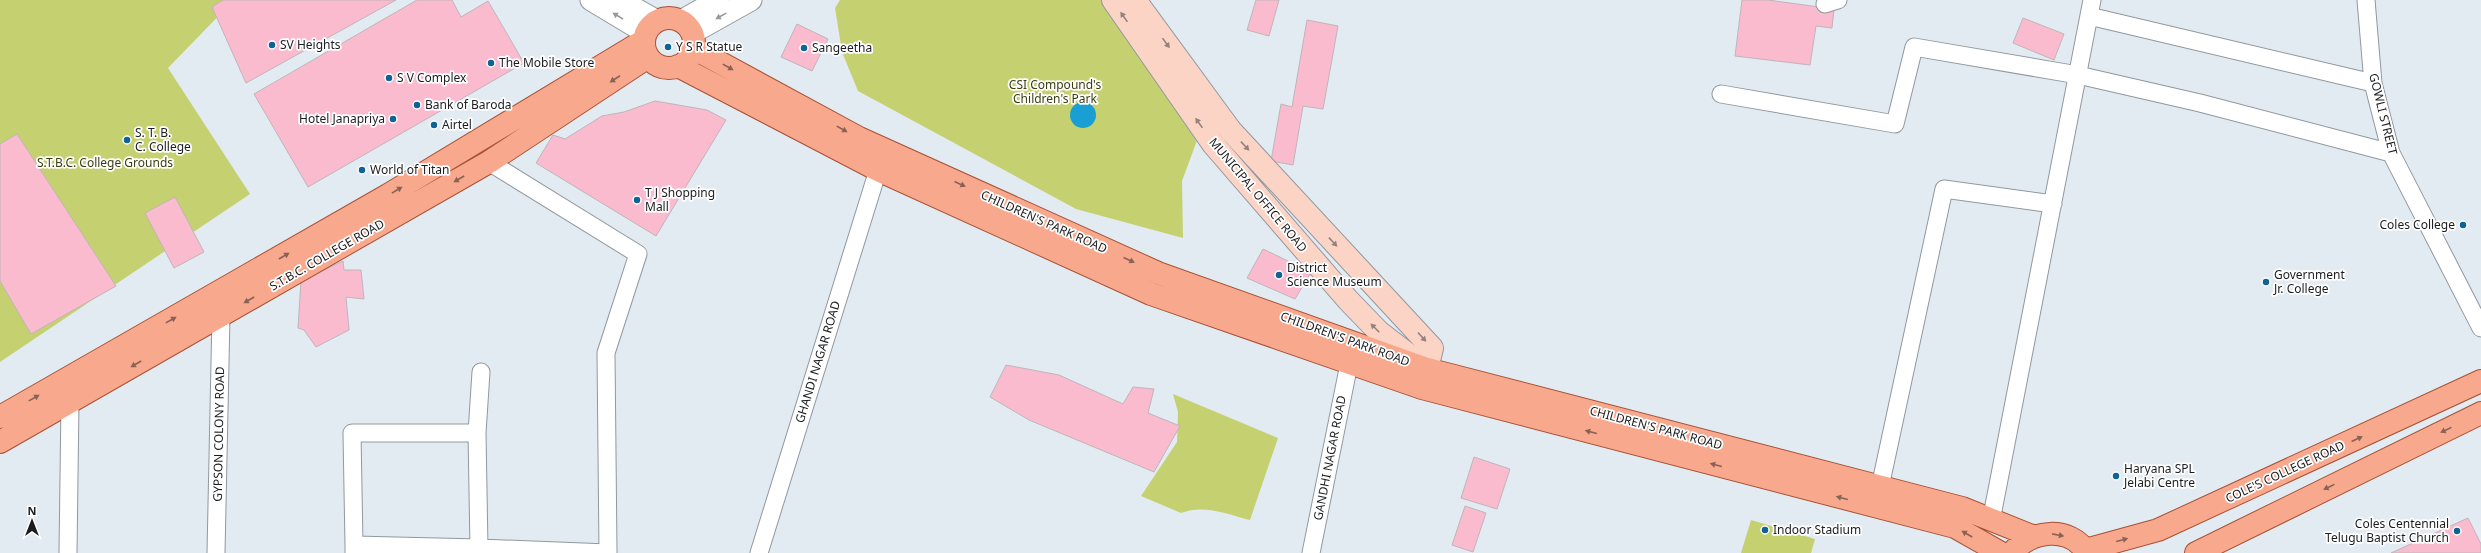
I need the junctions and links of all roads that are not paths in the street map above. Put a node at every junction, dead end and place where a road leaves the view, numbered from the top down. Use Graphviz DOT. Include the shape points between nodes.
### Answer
graph roads {
  1 [pos="591,0"];
  2 [pos="620,0"];
  3 [pos="718,0"];
  4 [pos="751,0"];
  5 [pos="1113,0"];
  6 [pos="1135,0"];
  7 [pos="2366,0"];
  8 [pos="2090,8"];
  9 [pos="689,34"];
  10 [pos="648,38"];
  11 [pos="678,66"];
  12 [pos="2078,75"];
  13 [pos="2373,82"];
  14 [pos="1721,94"];
  15 [pos="2391,153"];
  16 [pos="489,162"];
  17 [pos="878,170"];
  18 [pos="2053,204"];
  19 [pos="221,315"];
  20 [pos="2481,328"];
  21 [pos="1349,364"];
  22 [pos="481,372"];
  23 [pos="1425,378"];
  24 [pos="2481,381"];
  25 [pos="70,402"];
  26 [pos="2481,413"];
  27 [pos="0,417"];
  28 [pos="477,433"];
  29 [pos="0,442"];
  30 [pos="1880,486"];
  31 [pos="1991,521"];
  32 [pos="2032,536"];
  33 [pos="480,548"];
  34 [pos="354,549"];
  35 [pos="2086,551"];
  36 [pos="608,552"];
  37 [pos="68,553"];
  38 [pos="216,553"];
  39 [pos="759,553"];
  40 [pos="1311,553"];
  41 [pos="2000,553"];
  42 [pos="2012,553"];
  43 [pos="2196,553"];
  10 -- 1 [label="street, one-way"];
  2 -- 10 [label="street"];
  3 -- 9 [label="street"];
  4 -- 9 [label="street, one-way"];
  23 -- 5 [label="main road, MUNICIPAL OFFICE ROAD, one-way" via="1348,300 1219,150"];
  6 -- 23 [label="main road, MUNICIPAL OFFICE ROAD, one-way" via="1231,131 1432,348"];
  7 -- 13 [label="street, GOWLI STREET"];
  8 -- 12 [label="street"];
  8 -- 13 [label="street"];
  9 -- 10 [label="main road" via="665,18"];
  9 -- 11 [label="main road" via="685,62"];
  9 -- 23 [label="main road, CHILDREN'S PARK ROAD, one-way" via="859,138 1158,273"];
  10 -- 11 [label="main road" via="661,67"];
  10 -- 16 [label="main road, S.T.B.C. COLLEGE ROAD, one-way"];
  27 -- 10 [label="main road, S.T.B.C. COLLEGE ROAD, one-way" via="388,195"];
  11 -- 17 [label="main road, CHILDREN'S PARK ROAD"];
  12 -- 14 [label="street" via="1914,47 1895,124"];
  12 -- 15 [label="street" via="2200,103"];
  12 -- 18 [label="street"];
  13 -- 15 [label="street, GOWLI STREET"];
  15 -- 20 [label="street, GOWLI STREET"];
  16 -- 19 [label="main road, S.T.B.C. COLLEGE ROAD, one-way"];
  16 -- 36 [label="street" via="638,254 606,353"];
  17 -- 21 [label="main road, CHILDREN'S PARK ROAD" via="1151,294"];
  17 -- 39 [label="street, GHANDI NAGAR ROAD"];
  18 -- 30 [label="street" via="1944,189"];
  18 -- 31 [label="street"];
  19 -- 25 [label="main road, S.T.B.C. COLLEGE ROAD, one-way"];
  19 -- 38 [label="street, GYPSON COLONY ROAD"];
  21 -- 23 [label="main road, CHILDREN'S PARK ROAD"];
  21 -- 40 [label="street, GANDHI NAGAR ROAD"];
  22 -- 28 [label="street"];
  23 -- 30 [label="main road, CHILDREN'S PARK ROAD"];
  41 -- 23 [label="main road, CHILDREN'S PARK ROAD, one-way" via="1955,527"];
  35 -- 24 [label="main road, COLE'S COLLEGE ROAD, one-way" via="2158,530"];
  25 -- 29 [label="main road, S.T.B.C. COLLEGE ROAD"];
  25 -- 37 [label="street"];
  26 -- 43 [label="main road, one-way"];
  28 -- 33 [label="street"];
  28 -- 34 [label="street" via="352,433"];
  30 -- 31 [label="main road, CHILDREN'S PARK ROAD" via="1962,508"];
  31 -- 32 [label="main road, CHILDREN'S PARK ROAD"];
  32 -- 35 [label="main road, one-way" via="2060,534 2074,540"];
  32 -- 42 [label="main road" via="2018,545"];
  33 -- 34 [label="street"];
  33 -- 36 [label="street"];
}
